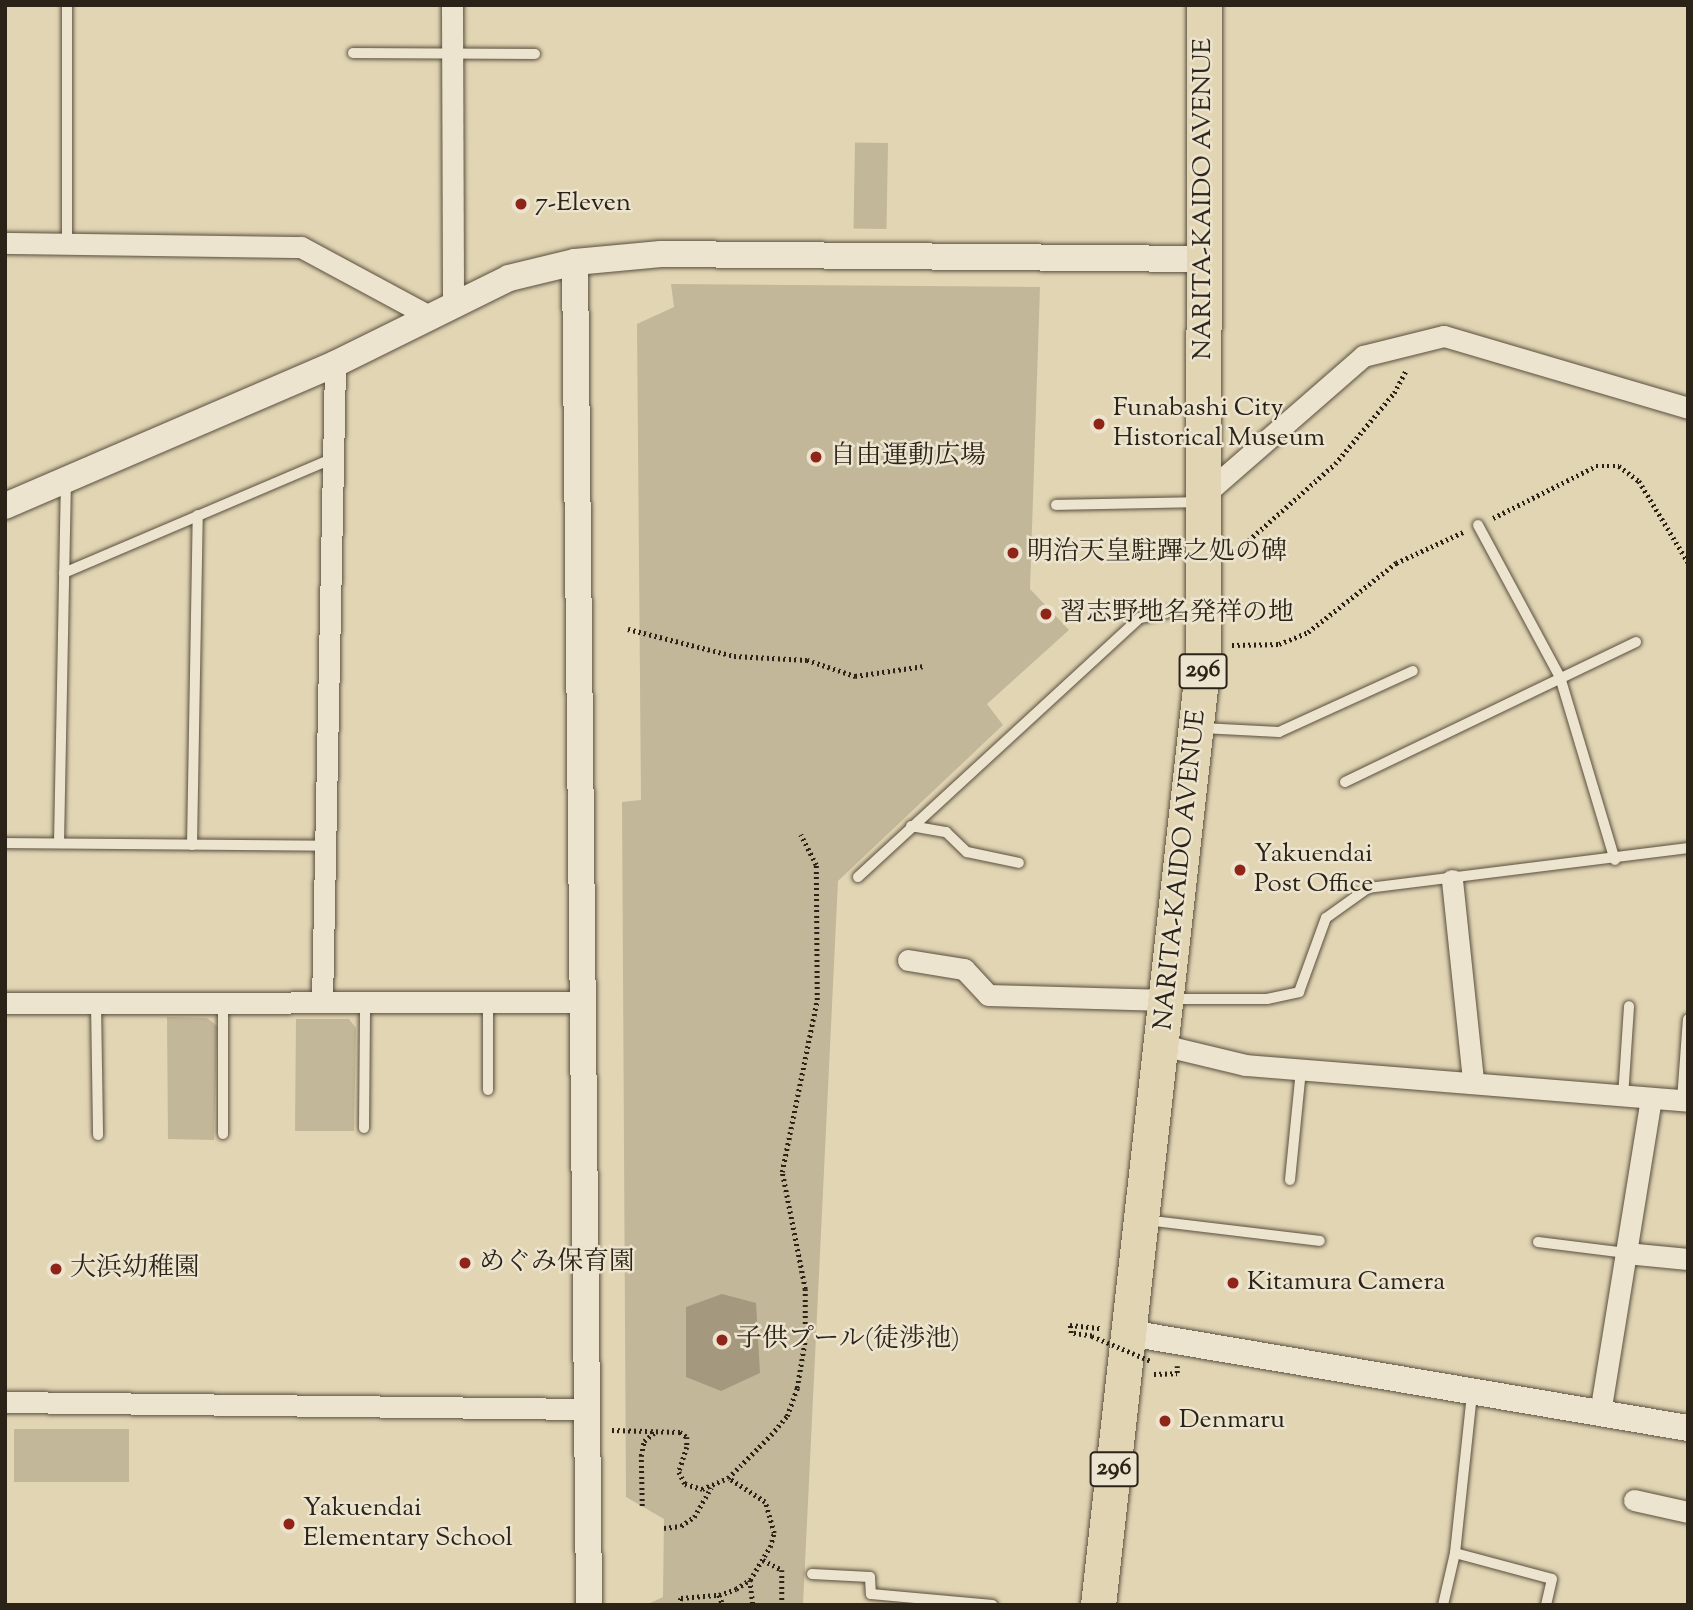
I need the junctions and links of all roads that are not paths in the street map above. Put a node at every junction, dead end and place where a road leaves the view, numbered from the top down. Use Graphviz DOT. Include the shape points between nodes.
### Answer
graph roads {
  1 [pos="67,5"];
  2 [pos="452,5"];
  3 [pos="1204,5"];
  4 [pos="353,53"];
  5 [pos="452,54"];
  6 [pos="536,54"];
  7 [pos="67,242"];
  8 [pos="5,243"];
  9 [pos="1203,259"];
  10 [pos="575,262"];
  11 [pos="453,304"];
  12 [pos="429,316"];
  13 [pos="335,364"];
  14 [pos="1688,408"];
  15 [pos="334,458"];
  16 [pos="66,476"];
  17 [pos="1205,498"];
  18 [pos="1056,505"];
  19 [pos="5,506"];
  20 [pos="198,515"];
  21 [pos="1478,525"];
  22 [pos="64,573"];
  23 [pos="1203,605"];
  24 [pos="1636,642"];
  25 [pos="1413,671"];
  26 [pos="1560,677"];
  27 [pos="1198,727"];
  28 [pos="1345,782"];
  29 [pos="911,826"];
  30 [pos="5,843"];
  31 [pos="59,844"];
  32 [pos="192,845"];
  33 [pos="326,846"];
  34 [pos="1688,848"];
  35 [pos="1615,860"];
  36 [pos="1019,863"];
  37 [pos="858,877"];
  38 [pos="1452,880"];
  39 [pos="908,960"];
  40 [pos="1167,999"];
  41 [pos="322,1002"];
  42 [pos="365,1002"];
  43 [pos="488,1002"];
  44 [pos="582,1002"];
  45 [pos="5,1003"];
  46 [pos="96,1003"];
  47 [pos="223,1003"];
  48 [pos="1629,1006"];
  49 [pos="1688,1019"];
  50 [pos="1162,1045"];
  51 [pos="1301,1069"];
  52 [pos="1473,1081"];
  53 [pos="488,1090"];
  54 [pos="1623,1097"];
  55 [pos="1651,1098"];
  56 [pos="1685,1100"];
  57 [pos="364,1128"];
  58 [pos="223,1134"];
  59 [pos="98,1135"];
  60 [pos="1290,1180"];
  61 [pos="1143,1219"];
  62 [pos="1320,1241"];
  63 [pos="1538,1242"];
  64 [pos="1626,1253"];
  65 [pos="1688,1259"];
  66 [pos="1121,1331"];
  67 [pos="1472,1392"];
  68 [pos="5,1402"];
  69 [pos="584,1409"];
  70 [pos="1600,1413"];
  71 [pos="1688,1428"];
  72 [pos="1634,1500"];
  73 [pos="1688,1512"];
  74 [pos="1455,1553"];
  75 [pos="812,1574"];
  76 [pos="589,1605"];
  77 [pos="993,1605"];
  78 [pos="1098,1605"];
  79 [pos="1443,1605"];
  80 [pos="1545,1605"];
  1 -- 7 [label="lane"];
  2 -- 5 [label="street"];
  3 -- 9 [label="highway, NARITA-KAIDO AVENUE / 296"];
  4 -- 5 [label="lane"];
  5 -- 6 [label="lane"];
  5 -- 11 [label="street"];
  7 -- 8 [label="street"];
  7 -- 12 [label="street" via="301,247"];
  9 -- 10 [label="street" via="661,254"];
  9 -- 17 [label="highway, NARITA-KAIDO AVENUE / 296"];
  10 -- 11 [label="street" via="509,278"];
  10 -- 44 [label="street"];
  11 -- 12 [label="street"];
  12 -- 13 [label="street"];
  13 -- 15 [label="street"];
  13 -- 16 [label="street"];
  14 -- 17 [label="street" via="1444,336 1363,356"];
  15 -- 20 [label="lane"];
  15 -- 33 [label="street"];
  16 -- 19 [label="street"];
  16 -- 22 [label="lane"];
  17 -- 18 [label="lane"];
  17 -- 23 [label="highway, NARITA-KAIDO AVENUE / 296"];
  20 -- 22 [label="lane"];
  20 -- 32 [label="lane"];
  21 -- 26 [label="lane"];
  22 -- 31 [label="lane"];
  23 -- 27 [label="highway, NARITA-KAIDO AVENUE / 296"];
  23 -- 29 [label="lane" via="1140,618"];
  24 -- 26 [label="lane"];
  25 -- 27 [label="lane" via="1279,732"];
  26 -- 28 [label="lane"];
  26 -- 35 [label="lane"];
  27 -- 40 [label="highway, NARITA-KAIDO AVENUE / 296"];
  29 -- 36 [label="lane" via="946,832 967,852"];
  29 -- 37 [label="lane"];
  30 -- 31 [label="lane"];
  31 -- 32 [label="lane"];
  32 -- 33 [label="lane"];
  33 -- 41 [label="street"];
  34 -- 35 [label="lane"];
  35 -- 38 [label="lane"];
  38 -- 40 [label="lane" via="1368,888 1325,918 1299,992 1267,999"];
  38 -- 52 [label="street"];
  39 -- 40 [label="street" via="964,969 988,995"];
  40 -- 50 [label="highway, NARITA-KAIDO AVENUE / 296"];
  41 -- 42 [label="street"];
  41 -- 47 [label="street"];
  42 -- 43 [label="street"];
  42 -- 57 [label="lane"];
  43 -- 44 [label="street"];
  43 -- 53 [label="lane"];
  44 -- 69 [label="street"];
  45 -- 46 [label="street"];
  46 -- 47 [label="street"];
  46 -- 59 [label="lane"];
  47 -- 58 [label="lane"];
  48 -- 54 [label="lane"];
  49 -- 56 [label="lane"];
  50 -- 51 [label="street" via="1245,1065"];
  50 -- 61 [label="highway, NARITA-KAIDO AVENUE / 296"];
  51 -- 52 [label="street"];
  51 -- 60 [label="lane"];
  52 -- 54 [label="street"];
  54 -- 55 [label="street"];
  55 -- 56 [label="street"];
  55 -- 64 [label="street"];
  61 -- 62 [label="lane"];
  61 -- 66 [label="highway, NARITA-KAIDO AVENUE / 296"];
  63 -- 64 [label="lane"];
  64 -- 65 [label="street"];
  64 -- 70 [label="street"];
  66 -- 67 [label="street"];
  66 -- 78 [label="highway, NARITA-KAIDO AVENUE / 296"];
  67 -- 70 [label="street"];
  67 -- 74 [label="lane"];
  68 -- 69 [label="street"];
  69 -- 76 [label="street"];
  70 -- 71 [label="street"];
  72 -- 73 [label="street"];
  74 -- 79 [label="lane"];
  74 -- 80 [label="lane" via="1552,1578"];
  75 -- 77 [label="lane" via="870,1577 871,1594"];
}
